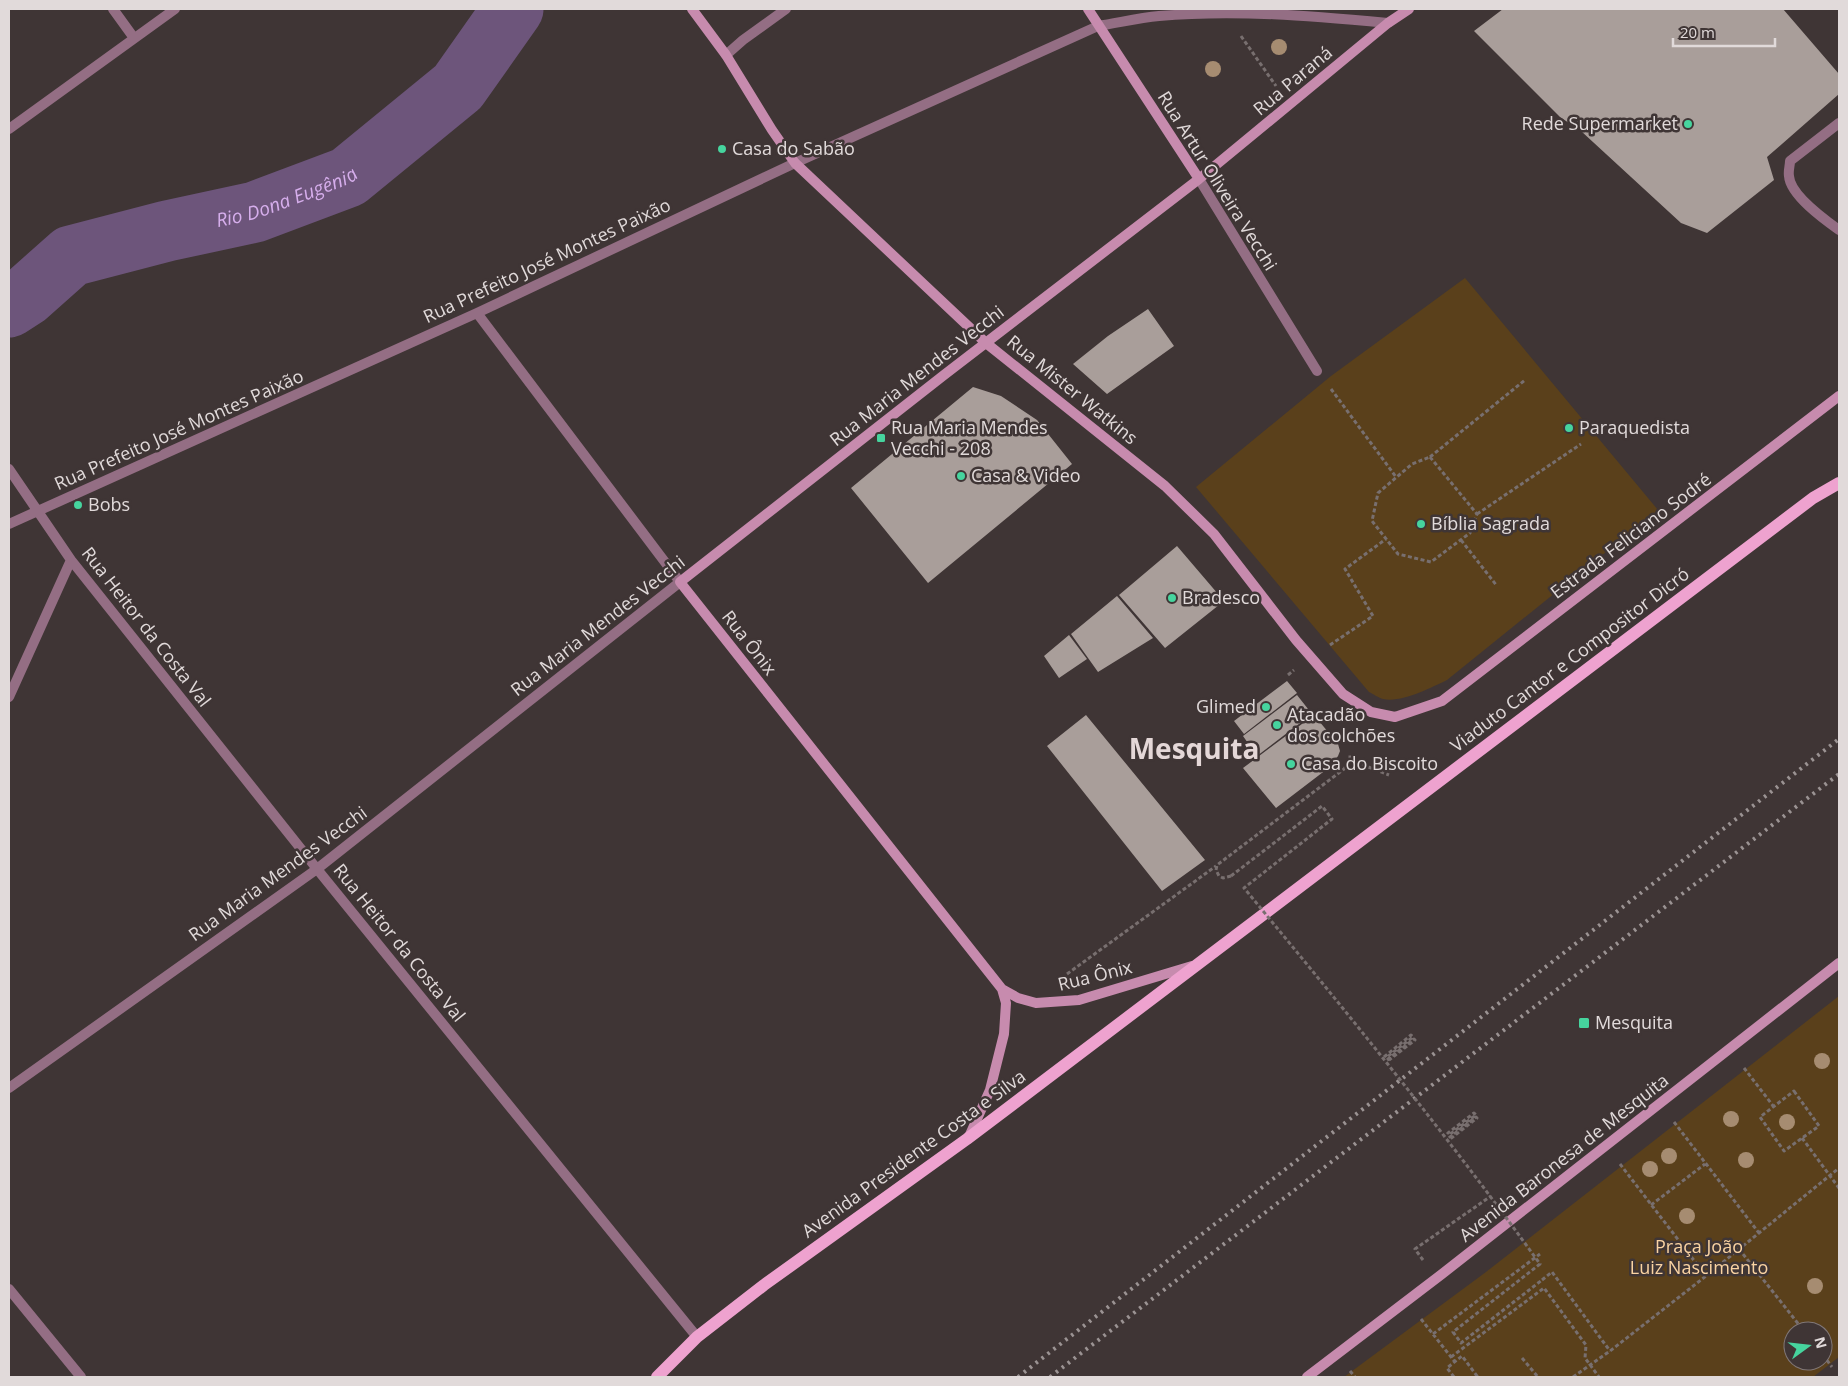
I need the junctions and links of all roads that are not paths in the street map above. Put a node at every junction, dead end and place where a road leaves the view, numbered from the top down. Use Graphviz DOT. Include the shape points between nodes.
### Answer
graph roads {
  1 [pos="113,9"];
  2 [pos="175,9"];
  3 [pos="692,9"];
  4 [pos="786,9"];
  5 [pos="1088,9"];
  6 [pos="1409,9"];
  7 [pos="1388,23"];
  8 [pos="1098,26"];
  9 [pos="134,38"];
  10 [pos="726,55"];
  11 [pos="1839,123"];
  12 [pos="9,129"];
  13 [pos="795,163"];
  14 [pos="1199,179"];
  15 [pos="1839,230"];
  16 [pos="477,313"];
  17 [pos="986,342"];
  18 [pos="1317,371"];
  19 [pos="1839,396"];
  20 [pos="9,469"];
  21 [pos="1839,483"];
  22 [pos="38,512"];
  23 [pos="9,524"];
  24 [pos="71,560"];
  25 [pos="680,582"];
  26 [pos="9,697"];
  27 [pos="1442,701"];
  28 [pos="318,869"];
  29 [pos="1839,963"];
  30 [pos="1196,965"];
  31 [pos="1002,989"];
  32 [pos="9,1088"];
  33 [pos="967,1139"];
  34 [pos="9,1288"];
  35 [pos="697,1337"];
  36 [pos="81,1377"];
  37 [pos="657,1377"];
  38 [pos="1307,1377"];
  1 -- 9 [label="street"];
  2 -- 9 [label="street"];
  3 -- 10 [label="main road, Rua Mister Watkins"];
  4 -- 10 [label="street"];
  5 -- 8 [label="main road, Rua Artur Oliveira Vecchi"];
  6 -- 7 [label="main road, Rua Paraná"];
  7 -- 8 [label="street, Rua Prefeito José Montes Paixão" via="1298,14 1226,13 1159,16"];
  7 -- 14 [label="main road, Rua Paraná"];
  8 -- 13 [label="street, Rua Prefeito José Montes Paixão"];
  8 -- 14 [label="main road, Rua Artur Oliveira Vecchi"];
  9 -- 12 [label="street"];
  10 -- 13 [label="main road, Rua Mister Watkins"];
  11 -- 15 [label="street" via="1790,161 1789,178 1798,194"];
  13 -- 16 [label="street, Rua Prefeito José Montes Paixão"];
  13 -- 17 [label="main road, Rua Mister Watkins"];
  14 -- 17 [label="main road, Rua Maria Mendes Vecchi"];
  14 -- 18 [label="street, Rua Artur Oliveira Vecchi"];
  16 -- 22 [label="street, Rua Prefeito José Montes Paixão"];
  16 -- 25 [label="street, Rua Ônix"];
  17 -- 25 [label="main road, Rua Maria Mendes Vecchi"];
  17 -- 27 [label="main road, Rua Mister Watkins" via="1165,486 1214,534 1311,658 1344,694 1371,712 1395,717"];
  19 -- 27 [label="main road, Estrada Feliciano Sodré"];
  20 -- 22 [label="street, Rua Heitor da Costa Val"];
  21 -- 30 [label="main road, Viaduto Cantor e Compositor Dicró" via="1813,498"];
  22 -- 23 [label="street, Rua Prefeito José Montes Paixão"];
  22 -- 24 [label="street, Rua Heitor da Costa Val"];
  24 -- 26 [label="street"];
  24 -- 28 [label="street, Rua Heitor da Costa Val"];
  25 -- 28 [label="street, Rua Maria Mendes Vecchi"];
  25 -- 31 [label="main road, Rua Ônix"];
  28 -- 32 [label="street, Rua Maria Mendes Vecchi"];
  28 -- 35 [label="street, Rua Heitor da Costa Val"];
  29 -- 38 [label="main road, Avenida Baronesa de Mesquita"];
  30 -- 31 [label="main road, Rua Ônix" via="1079,1000 1036,1003"];
  30 -- 33 [label="main road, Avenida Presidente Costa e Silva"];
  31 -- 33 [label="main road" via="1006,1003 1004,1034 990,1090"];
  33 -- 35 [label="main road, Avenida Presidente Costa e Silva"];
  34 -- 36 [label="street"];
  35 -- 37 [label="main road, Avenida Presidente Costa e Silva"];
}
